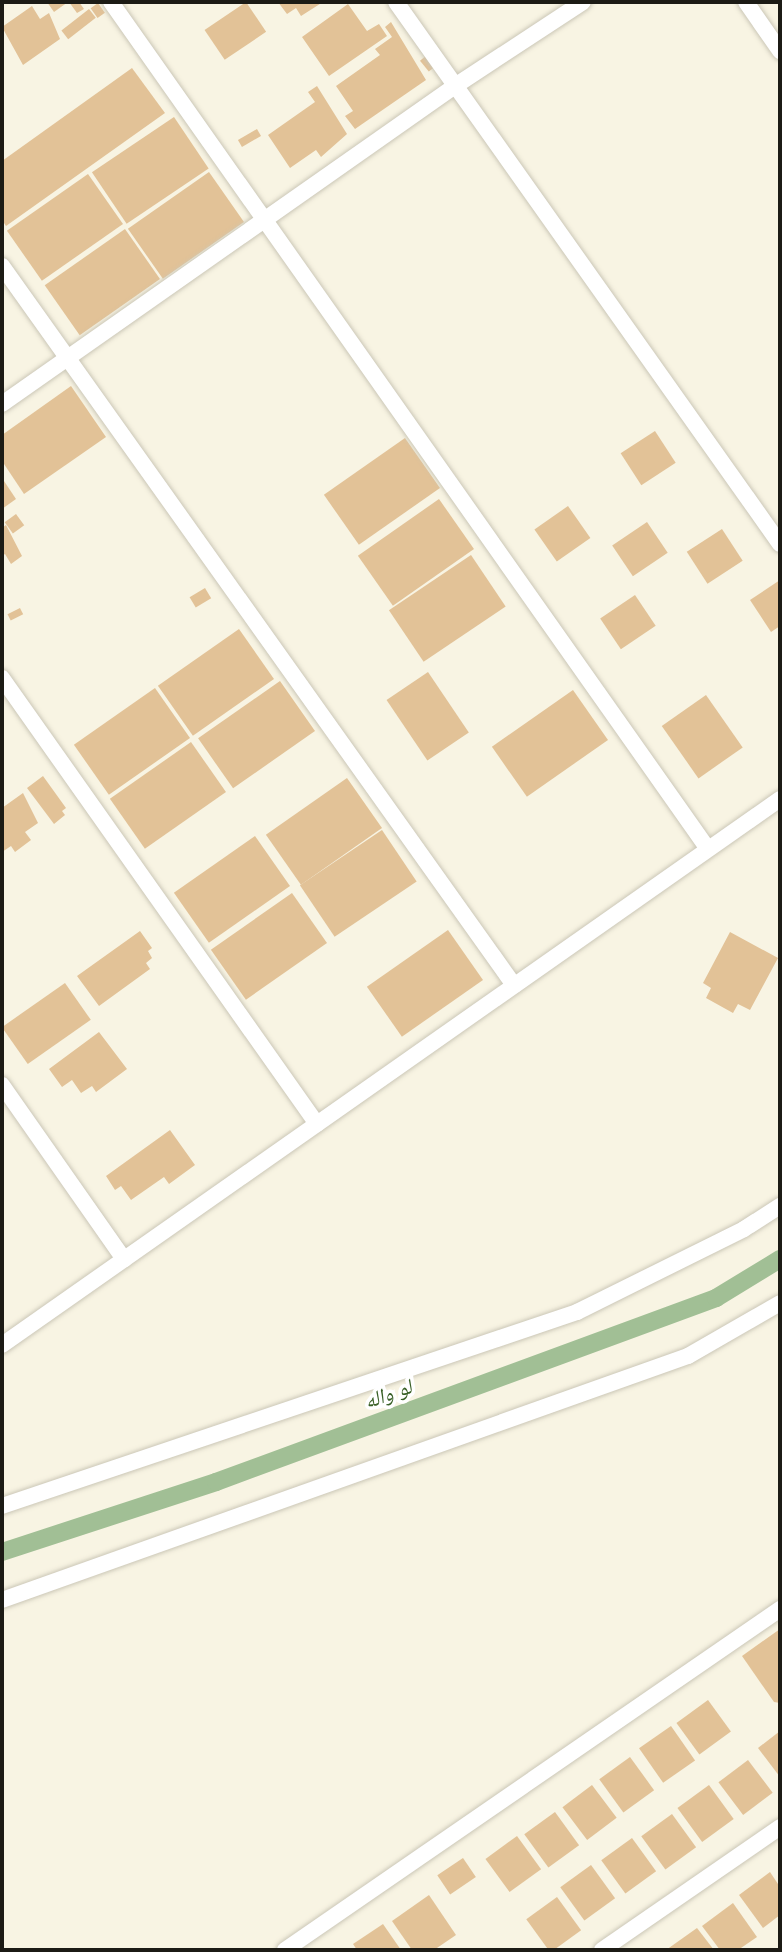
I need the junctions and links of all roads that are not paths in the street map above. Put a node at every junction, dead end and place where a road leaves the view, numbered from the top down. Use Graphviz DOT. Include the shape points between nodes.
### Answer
graph roads {
  1 [pos="111,2"];
  2 [pos="396,2"];
  3 [pos="583,2"];
  4 [pos="746,2"];
  5 [pos="780,51"];
  6 [pos="455,86"];
  7 [pos="264,220"];
  8 [pos="2,266"];
  9 [pos="67,358"];
  10 [pos="2,404"];
  11 [pos="780,544"];
  12 [pos="2,678"];
  13 [pos="780,799"];
  14 [pos="708,849"];
  15 [pos="514,985"];
  16 [pos="2,1085"];
  17 [pos="317,1124"];
  18 [pos="780,1206"];
  19 [pos="124,1259"];
  20 [pos="780,1303"];
  21 [pos="2,1345"];
  22 [pos="2,1506"];
  23 [pos="2,1600"];
  24 [pos="780,1609"];
  25 [pos="780,1827"];
  26 [pos="285,1950"];
  27 [pos="602,1950"];
  1 -- 7 [label="street"];
  2 -- 6 [label="street"];
  3 -- 6 [label="street"];
  4 -- 5 [label="street"];
  6 -- 7 [label="street"];
  6 -- 11 [label="street"];
  7 -- 9 [label="street"];
  7 -- 14 [label="street"];
  8 -- 9 [label="street"];
  9 -- 10 [label="street"];
  9 -- 15 [label="street"];
  12 -- 17 [label="street"];
  13 -- 14 [label="street"];
  14 -- 15 [label="street"];
  15 -- 17 [label="street"];
  16 -- 19 [label="street"];
  17 -- 19 [label="street"];
  18 -- 22 [label="street" via="744,1229 577,1312"];
  19 -- 21 [label="street"];
  20 -- 23 [label="street" via="688,1356"];
  24 -- 26 [label="street"];
  25 -- 27 [label="street"];
}
